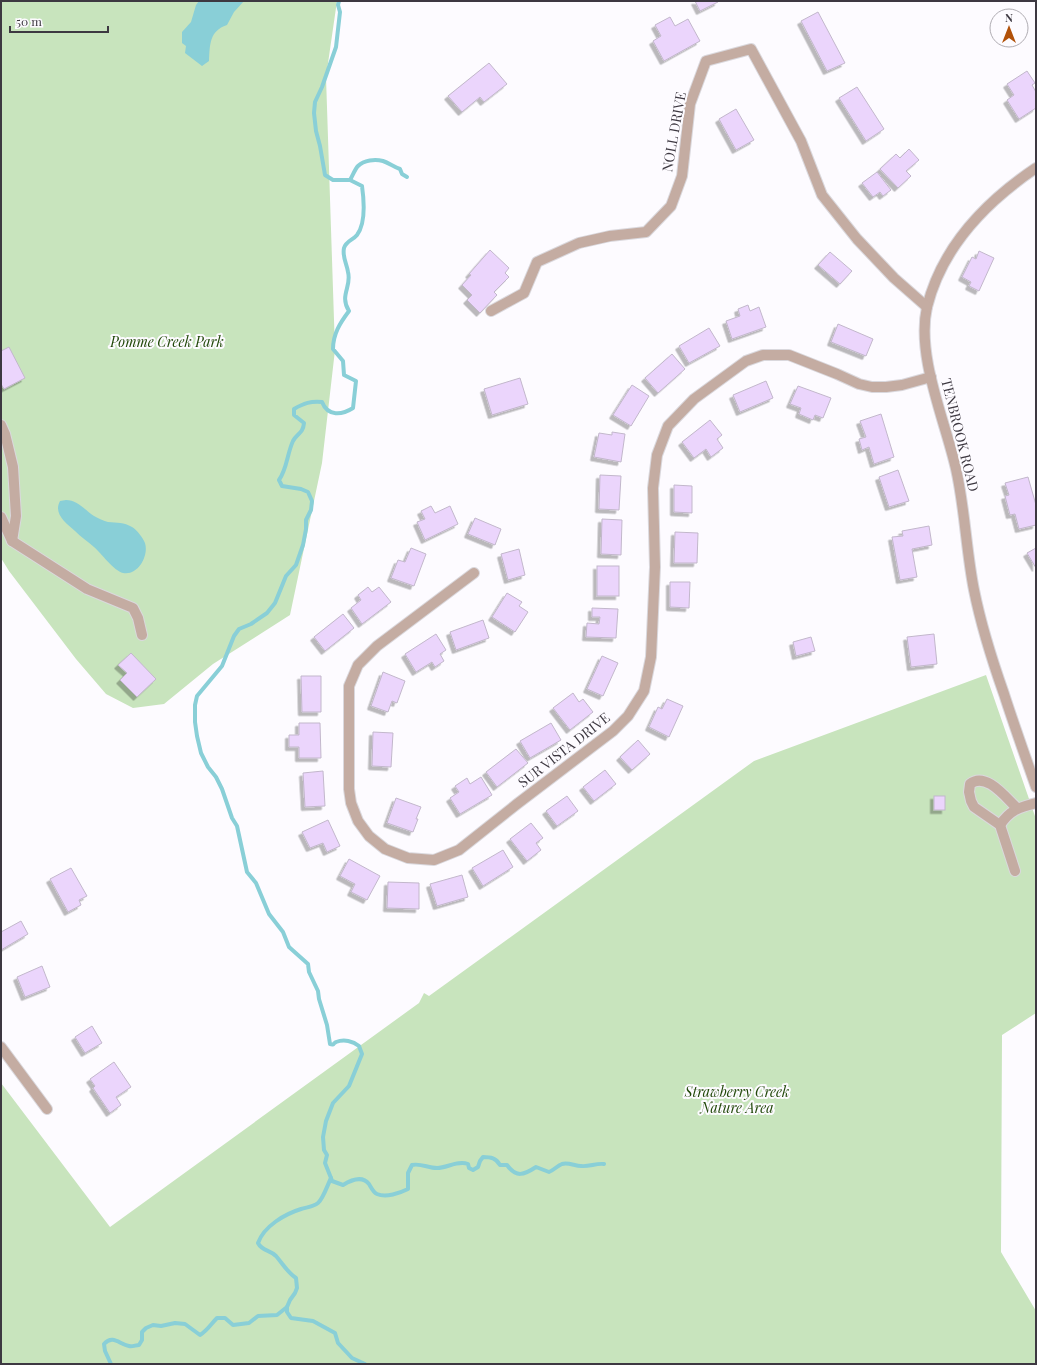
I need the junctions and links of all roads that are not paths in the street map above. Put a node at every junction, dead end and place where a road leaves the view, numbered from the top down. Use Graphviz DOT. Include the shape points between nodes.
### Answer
graph roads {
  1 [pos="1036,168"];
  2 [pos="927,307"];
  3 [pos="491,311"];
  4 [pos="931,377"];
  5 [pos="1,425"];
  6 [pos="1,517"];
  7 [pos="12,541"];
  8 [pos="474,574"];
  9 [pos="142,635"];
  10 [pos="1036,787"];
  11 [pos="1036,803"];
  12 [pos="1017,808"];
  13 [pos="1000,825"];
  14 [pos="1015,871"];
  15 [pos="1,1047"];
  16 [pos="47,1109"];
  1 -- 2 [label="street, TENBROOK ROAD" via="1004,191 971,224 945,262"];
  2 -- 3 [label="street, NOLL DRIVE" via="894,278 862,244 822,195 801,141 751,49 706,61 690,104 682,176 671,206 651,227 646,232 579,243 537,262 524,293"];
  2 -- 4 [label="street, TENBROOK ROAD" via="925,339"];
  4 -- 8 [label="street, SUR VISTA DRIVE" via="902,385 872,387 789,355 763,355 746,361 694,399 668,426 656,456 653,488 655,567 651,657 644,691 628,716 613,731 459,850 434,860 408,858 385,849 369,836 358,821 351,803 349,686 358,665 377,646"];
  4 -- 10 [label="street, TENBROOK ROAD" via="960,486 968,557 978,611"];
  5 -- 7 [label="street" via="13,467 16,516"];
  6 -- 7 [label="street"];
  7 -- 9 [label="street" via="87,589 133,608"];
  11 -- 12 [label="street"];
  12 -- 13 [label="street"];
  12 -- 13 [label="street" via="985,781 979,780 970,784 969,792 974,807"];
  13 -- 14 [label="street"];
  15 -- 16 [label="street"];
}
